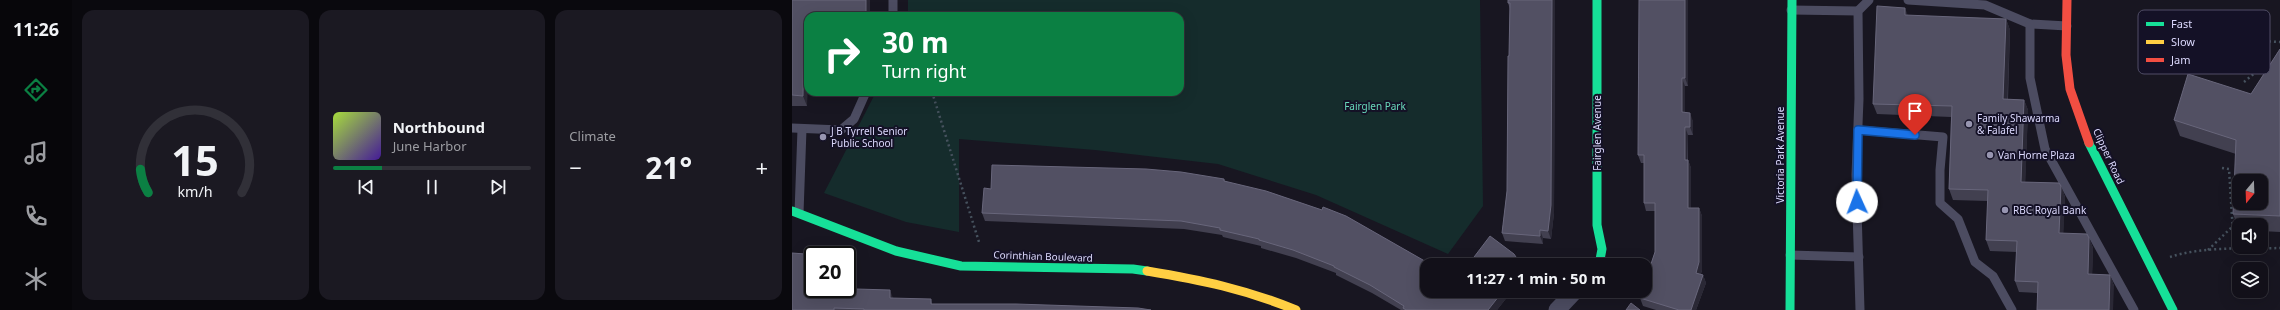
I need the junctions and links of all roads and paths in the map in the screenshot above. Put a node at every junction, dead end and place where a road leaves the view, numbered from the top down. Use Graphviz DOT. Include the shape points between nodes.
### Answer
graph roads {
  1 [pos="893,0"];
  2 [pos="1597,0"];
  3 [pos="1792,0"];
  4 [pos="1869,0"];
  5 [pos="1908,0"];
  6 [pos="2067,0"];
  7 [pos="1792,10"];
  8 [pos="1858,11"];
  9 [pos="893,12"];
  10 [pos="2030,24"];
  11 [pos="2066,26"];
  12 [pos="2270,42"];
  13 [pos="2280,42"];
  14 [pos="2254,74"];
  15 [pos="2244,82"];
  16 [pos="864,96"];
  17 [pos="933,96"];
  18 [pos="792,128"];
  19 [pos="802,129"];
  20 [pos="1858,130"];
  21 [pos="2222,168"];
  22 [pos="796,212"];
  23 [pos="2232,218"];
  24 [pos="2232,228"];
  25 [pos="979,242"];
  26 [pos="2280,248"];
  27 [pos="2268,249"];
  28 [pos="2208,250"];
  29 [pos="2232,250"];
  30 [pos="1790,255"];
  31 [pos="1859,257"];
  32 [pos="2170,257"];
  33 [pos="1600,258"];
  34 [pos="1568,298"];
  35 [pos="1296,310"];
  36 [pos="1557,310"];
  37 [pos="1790,310"];
  38 [pos="1860,310"];
  39 [pos="2012,310"];
  40 [pos="2134,310"];
  41 [pos="2173,310"];
  1 -- 9 [label="lane"];
  2 -- 33 [label="street, Fairglen Avenue" via="1597,225 1602,249"];
  3 -- 7 [label="street, Victoria Park Avenue"];
  4 -- 8 [label="lane"];
  5 -- 10 [label="lane" via="1985,5"];
  6 -- 11 [label="street, Clipper Road"];
  7 -- 8 [label="lane"];
  7 -- 30 [label="street, Victoria Park Avenue"];
  8 -- 20 [label="lane"];
  10 -- 11 [label="lane"];
  10 -- 40 [label="lane" via="2030,78 2045,149"];
  11 -- 41 [label="street, Clipper Road" via="2070,89 2079,118 2092,150"];
  12 -- 13 [label="path"];
  14 -- 15 [label="path"];
  16 -- 19 [label="lane" via="854,119 841,130"];
  17 -- 25 [label="path" via="968,214"];
  18 -- 19 [label="lane"];
  19 -- 22 [label="lane"];
  20 -- 31 [label="lane" via="1856,175"];
  20 -- 39 [label="lane" via="1943,137 1940,203 1958,219 1974,262 1993,276"];
  21 -- 23 [label="path" via="2229,169"];
  22 -- 35 [label="street, Corinthian Boulevard" via="889,249 933,262 961,266 1140,270 1212,282"];
  24 -- 28 [label="path"];
  26 -- 27 [label="path"];
  28 -- 29 [label="path"];
  28 -- 32 [label="path"];
  30 -- 31 [label="lane"];
  30 -- 37 [label="street, Victoria Park Avenue"];
  31 -- 38 [label="lane"];
  34 -- 36 [label="street"];
}
